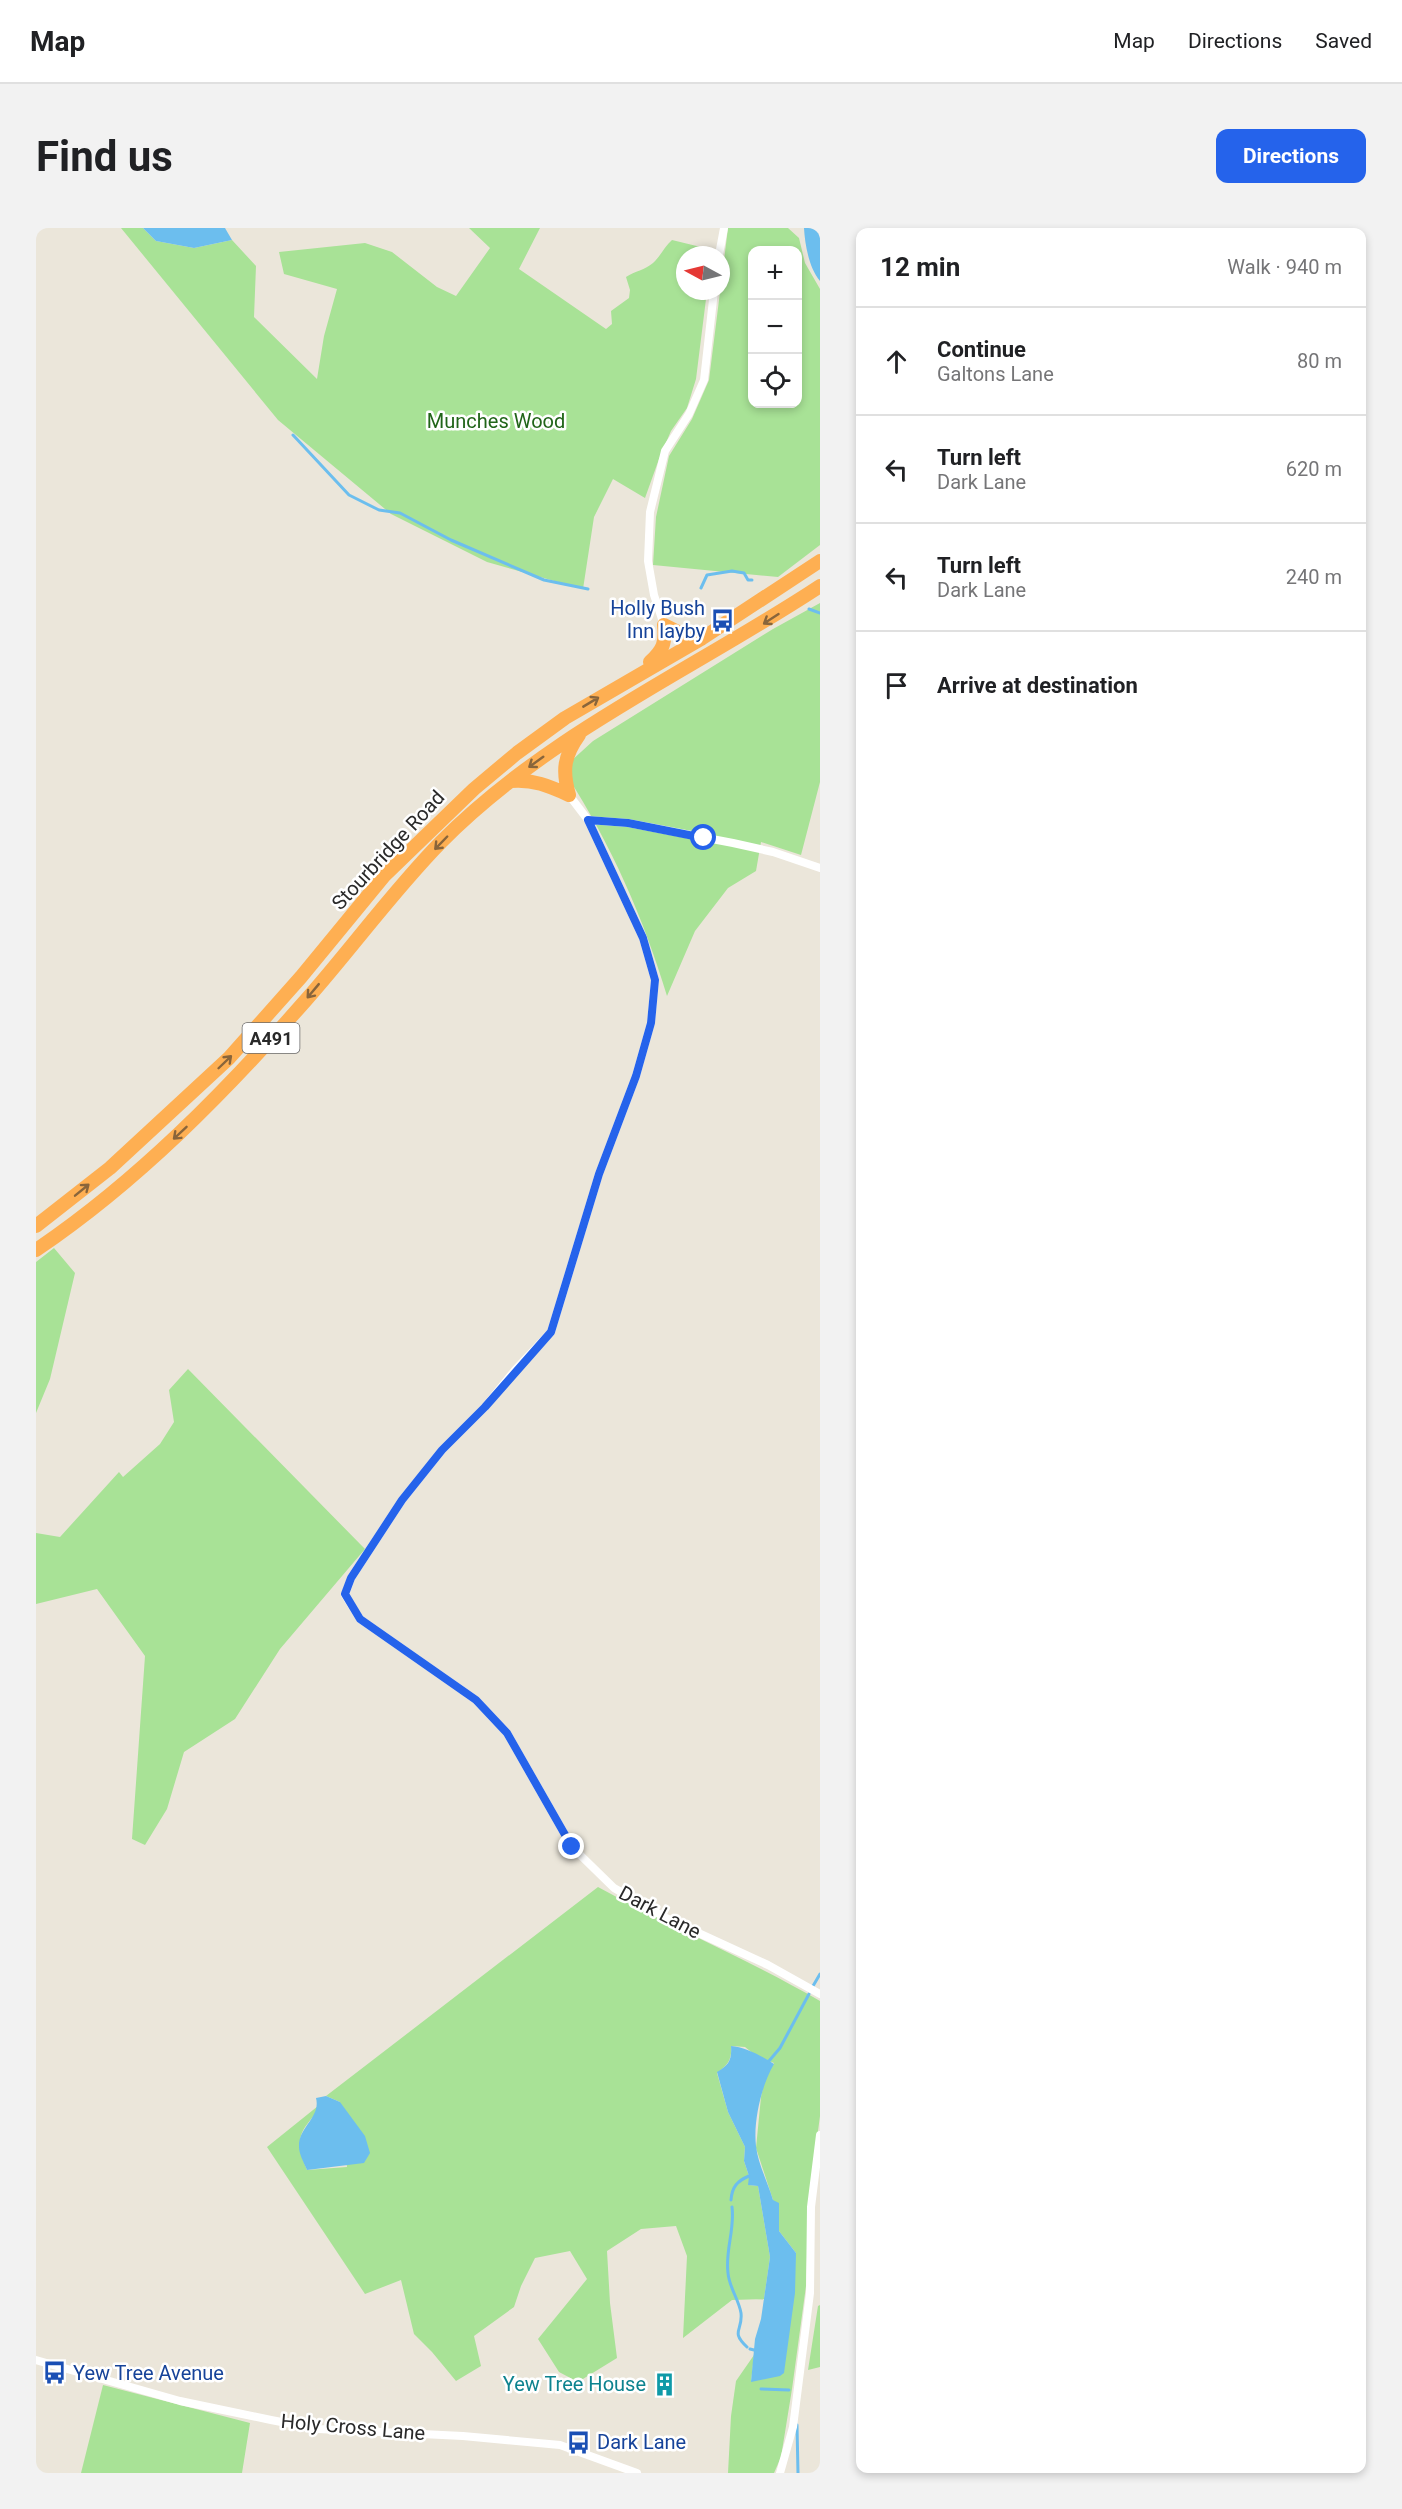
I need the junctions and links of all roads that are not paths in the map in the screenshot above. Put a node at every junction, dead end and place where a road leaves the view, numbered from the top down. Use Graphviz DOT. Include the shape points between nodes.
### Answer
graph roads {
  1 [pos="724,228"];
  2 [pos="721,246"];
  3 [pos="713,300"];
  4 [pos="820,561"];
  5 [pos="820,586"];
  6 [pos="664,626"];
  7 [pos="701,639"];
  8 [pos="638,674"];
  9 [pos="584,728"];
  10 [pos="511,781"];
  11 [pos="569,795"];
  12 [pos="588,820"];
  13 [pos="820,868"];
  14 [pos="36,1227"];
  15 [pos="36,1250"];
  16 [pos="820,1994"];
  17 [pos="820,2135"];
  18 [pos="36,2360"];
  19 [pos="637,2473"];
  20 [pos="780,2473"];
  1 -- 2 [label="street"];
  3 -- 6 [label="street" via="704,380 689,414 665,451 650,512 648,561"];
  4 -- 7 [label="highway, Stourbridge Road / A491"];
  5 -- 9 [label="highway, Stourbridge Road / A491, one-way" via="760,626"];
  6 -- 7 [label="highway"];
  6 -- 8 [label="highway" via="662,651"];
  7 -- 8 [label="highway, Stourbridge Road / A491"];
  14 -- 8 [label="highway, Stourbridge Road / A491, one-way" via="110,1168 229,1058 384,876 444,816 545,732"];
  9 -- 10 [label="highway, Stourbridge Road / A491, one-way"];
  9 -- 11 [label="highway" via="564,762"];
  10 -- 11 [label="highway" via="545,784"];
  10 -- 15 [label="highway, Stourbridge Road / A491, one-way" via="442,842 207,1107 143,1166"];
  11 -- 12 [label="street, Dark Lane"];
  12 -- 13 [label="street" via="628,823 733,843"];
  12 -- 16 [label="street, Dark Lane" via="643,938 655,980 651,1023 636,1076 599,1174 551,1332 408,1492 351,1578 345,1594 360,1619 476,1700 507,1733 572,1847 614,1888"];
  17 -- 20 [label="street" via="811,2206 810,2293 793,2427"];
  18 -- 19 [label="street, Holy Cross Lane" via="180,2401 272,2420 318,2428 560,2445"];
}
